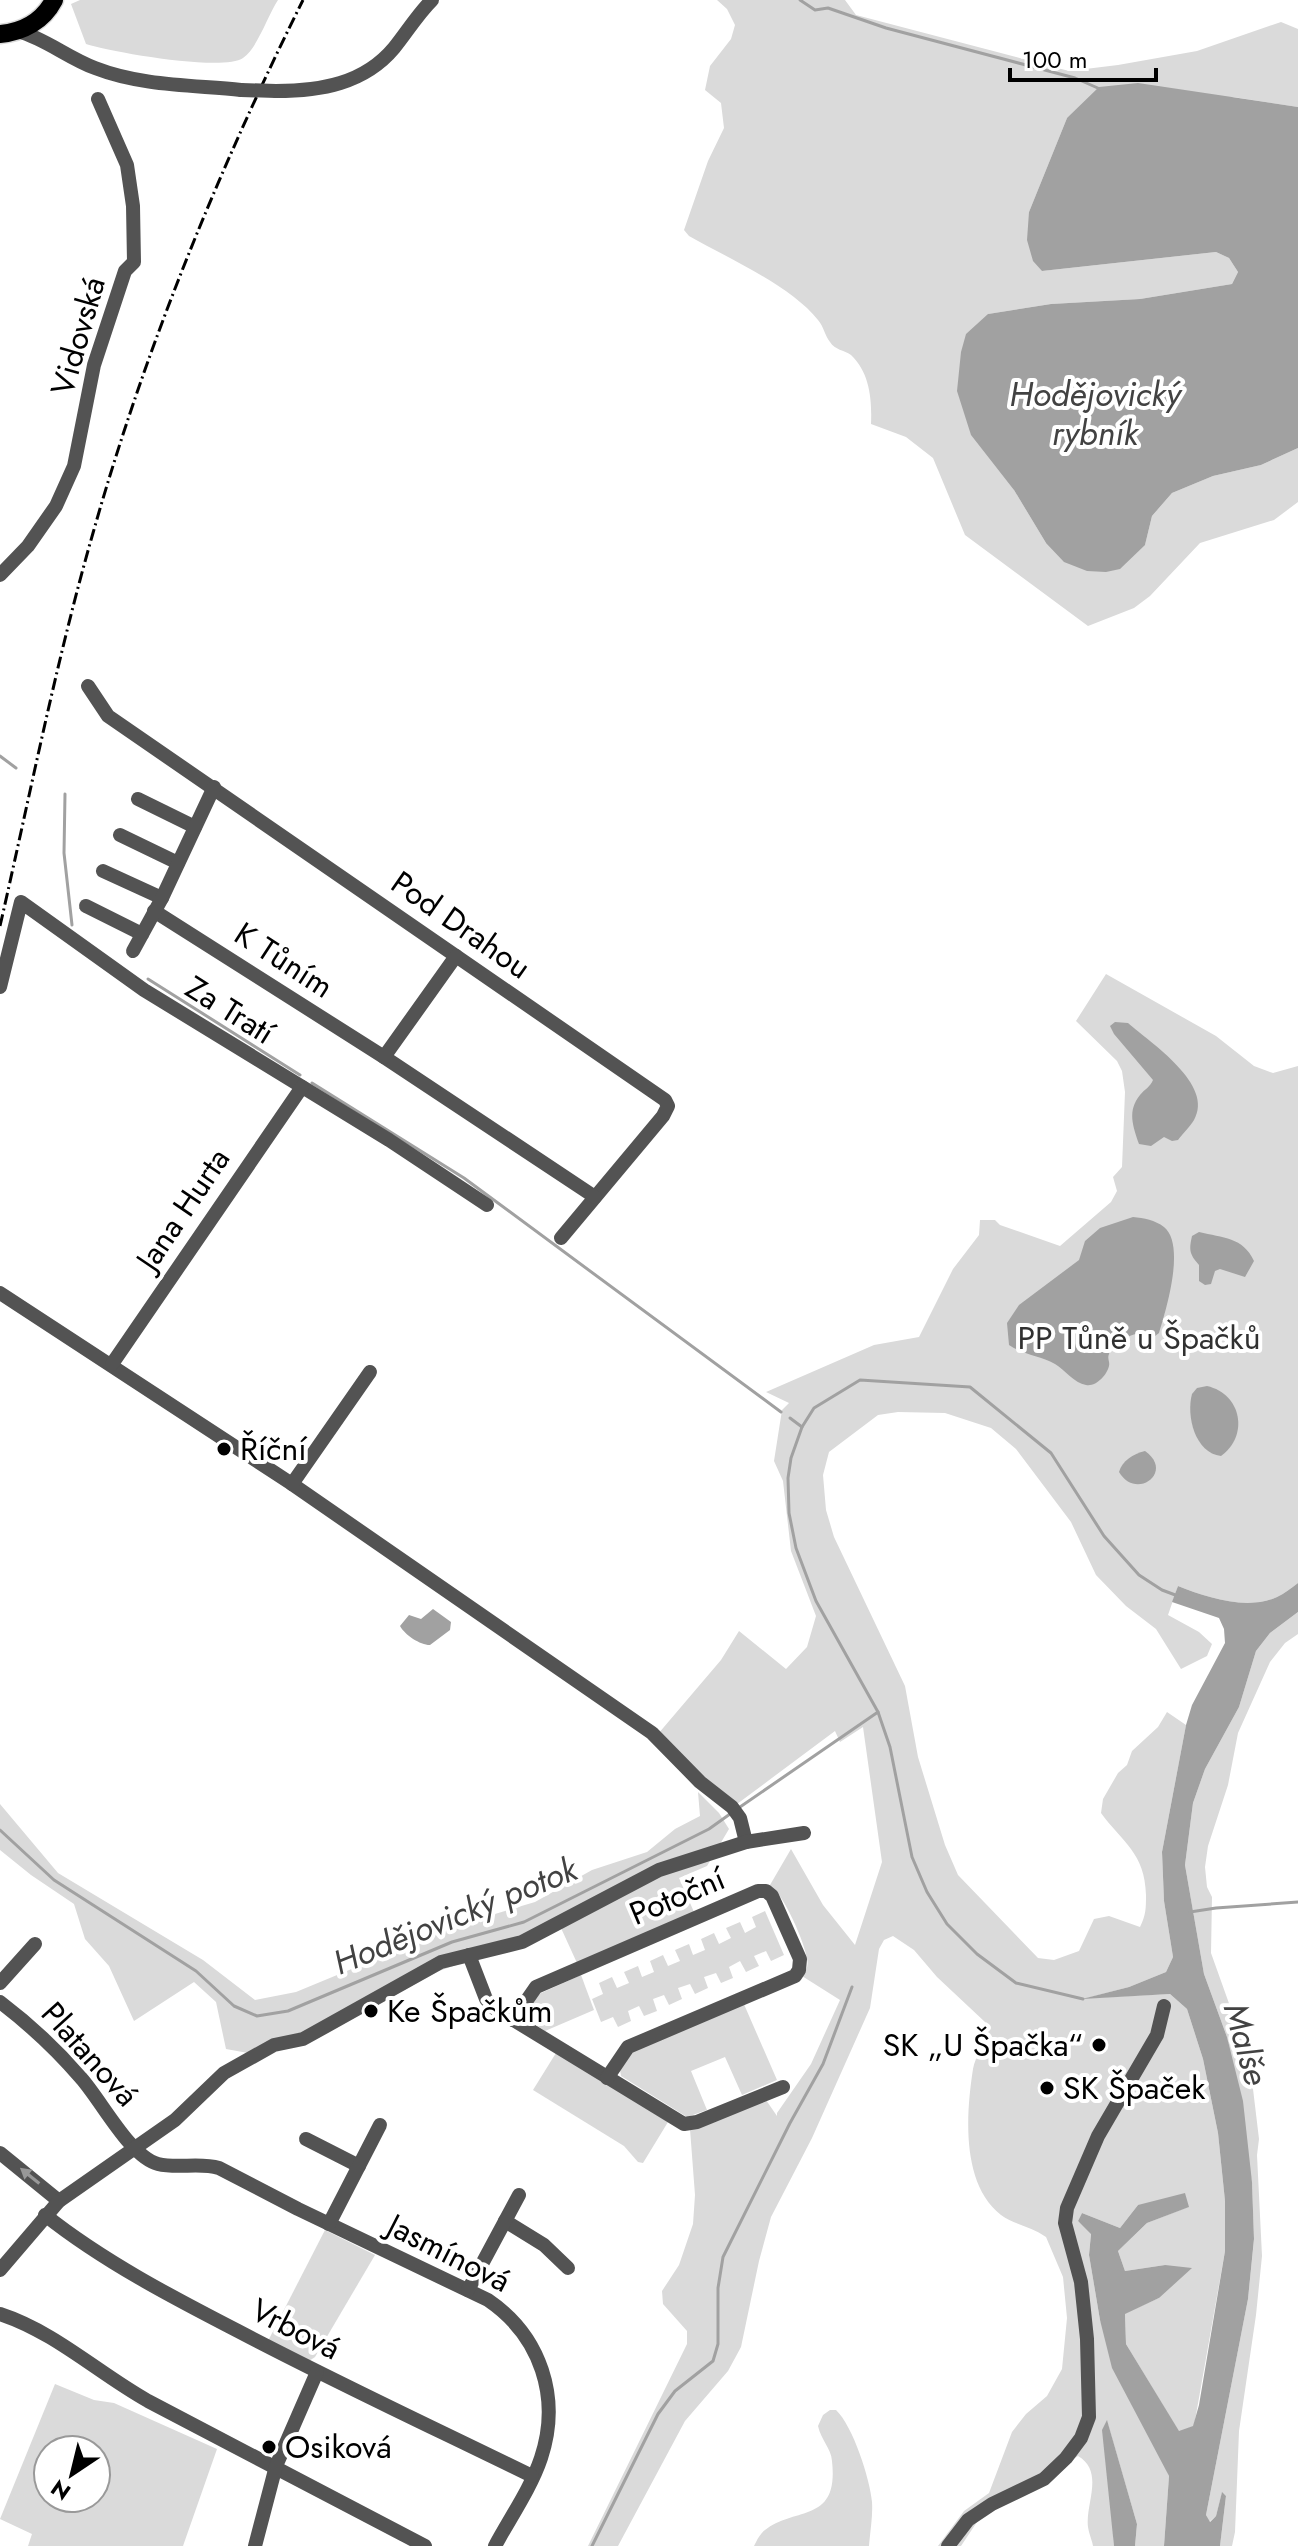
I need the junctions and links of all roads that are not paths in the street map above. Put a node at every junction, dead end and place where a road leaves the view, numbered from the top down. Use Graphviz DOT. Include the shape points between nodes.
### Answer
graph roads {
  1 [pos="432,0"];
  2 [pos="52,4"];
  3 [pos="5,34"];
  4 [pos="54,46"];
  5 [pos="98,99"];
  6 [pos="0,575"];
  7 [pos="88,686"];
  8 [pos="214,787"];
  9 [pos="138,799"];
  10 [pos="195,827"];
  11 [pos="120,835"];
  12 [pos="178,863"];
  13 [pos="103,871"];
  14 [pos="158,905"];
  15 [pos="86,906"];
  16 [pos="142,934"];
  17 [pos="133,951"];
  18 [pos="456,956"];
  19 [pos="0,987"];
  20 [pos="384,1057"];
  21 [pos="302,1087"];
  22 [pos="595,1197"];
  23 [pos="487,1205"];
  24 [pos="561,1238"];
  25 [pos="0,1293"];
  26 [pos="112,1364"];
  27 [pos="370,1372"];
  28 [pos="292,1484"];
  29 [pos="804,1833"];
  30 [pos="746,1842"];
  31 [pos="34,1950"];
  32 [pos="469,1955"];
  33 [pos="0,1983"];
  34 [pos="0,2002"];
  35 [pos="1164,2006"];
  36 [pos="513,2020"];
  37 [pos="607,2078"];
  38 [pos="783,2087"];
  39 [pos="380,2125"];
  40 [pos="306,2139"];
  41 [pos="134,2147"];
  42 [pos="0,2153"];
  43 [pos="359,2166"];
  44 [pos="519,2195"];
  45 [pos="59,2201"];
  46 [pos="45,2215"];
  47 [pos="505,2221"];
  48 [pos="329,2224"];
  49 [pos="568,2268"];
  50 [pos="0,2270"];
  51 [pos="468,2290"];
  52 [pos="0,2314"];
  53 [pos="317,2372"];
  54 [pos="276,2466"];
  55 [pos="532,2476"];
  56 [pos="255,2546"];
  57 [pos="425,2546"];
  58 [pos="495,2546"];
  59 [pos="948,2546"];
  1 -- 4 [label="street, bridge" via="385,57 366,72 324,88 241,90 141,80 84,64"];
  2 -- 3 [label="main road" via="36,22"];
  2 -- 4 [label="street" via="44,24"];
  3 -- 4 [label="street"];
  5 -- 6 [label="street, Vidovská" via="127,165 134,262 125,271 94,365 74,466 56,506"];
  7 -- 8 [label="street, Pod Drahou" via="108,716"];
  8 -- 10 [label="street"];
  8 -- 18 [label="street, Pod Drahou"];
  9 -- 10 [label="street"];
  10 -- 12 [label="street"];
  11 -- 12 [label="street"];
  12 -- 14 [label="street"];
  13 -- 14 [label="street, K Tůním"];
  14 -- 16 [label="street"];
  14 -- 20 [label="street, K Tůním"];
  15 -- 16 [label="street"];
  16 -- 17 [label="street"];
  18 -- 20 [label="street"];
  18 -- 22 [label="street, Pod Drahou" via="665,1100 663,1116"];
  19 -- 21 [label="street, Za Tratí" via="21,902 144,990"];
  20 -- 22 [label="street, K Tůním"];
  21 -- 23 [label="street, Za Tratí"];
  21 -- 26 [label="street, Jana Hurta"];
  22 -- 24 [label="street, Pod Drahou"];
  25 -- 26 [label="street"];
  26 -- 28 [label="street"];
  27 -- 28 [label="street"];
  28 -- 30 [label="street" via="652,1733 736,1813"];
  29 -- 30 [label="street"];
  30 -- 32 [label="street" via="659,1870 522,1942"];
  31 -- 33 [label="street"];
  32 -- 36 [label="street" via="490,2004"];
  32 -- 41 [label="street" via="441,1962 303,2039 274,2045 224,2073 175,2120"];
  34 -- 41 [label="street, Platanová" via="82,2078"];
  35 -- 59 [label="street" via="1157,2035 1098,2136 1067,2208 1065,2223 1081,2282 1087,2339 1089,2417 1081,2438 1044,2479 968,2520"];
  36 -- 37 [label="street"];
  36 -- 37 [label="street, Potoční" via="536,1987 758,1891 772,1896 800,1959 795,1976 628,2047"];
  37 -- 38 [label="street" via="684,2124"];
  39 -- 43 [label="street"];
  40 -- 43 [label="street"];
  41 -- 45 [label="street"];
  41 -- 48 [label="street, Jasmínová" via="158,2164 219,2168"];
  45 -- 42 [label="street, one-way"];
  43 -- 48 [label="street"];
  44 -- 47 [label="street"];
  45 -- 46 [label="street"];
  46 -- 50 [label="street"];
  46 -- 53 [label="street, Vrbová" via="152,2284"];
  47 -- 49 [label="street" via="544,2245"];
  47 -- 51 [label="street"];
  48 -- 51 [label="street, Jasmínová"];
  51 -- 55 [label="street, Jasmínová" via="513,2319 543,2368 550,2418"];
  52 -- 54 [label="street" via="63,2344 148,2401"];
  53 -- 54 [label="street"];
  53 -- 55 [label="street, Vrbová"];
  54 -- 56 [label="street"];
  54 -- 57 [label="street"];
  55 -- 58 [label="street, Jasmínová"];
}
